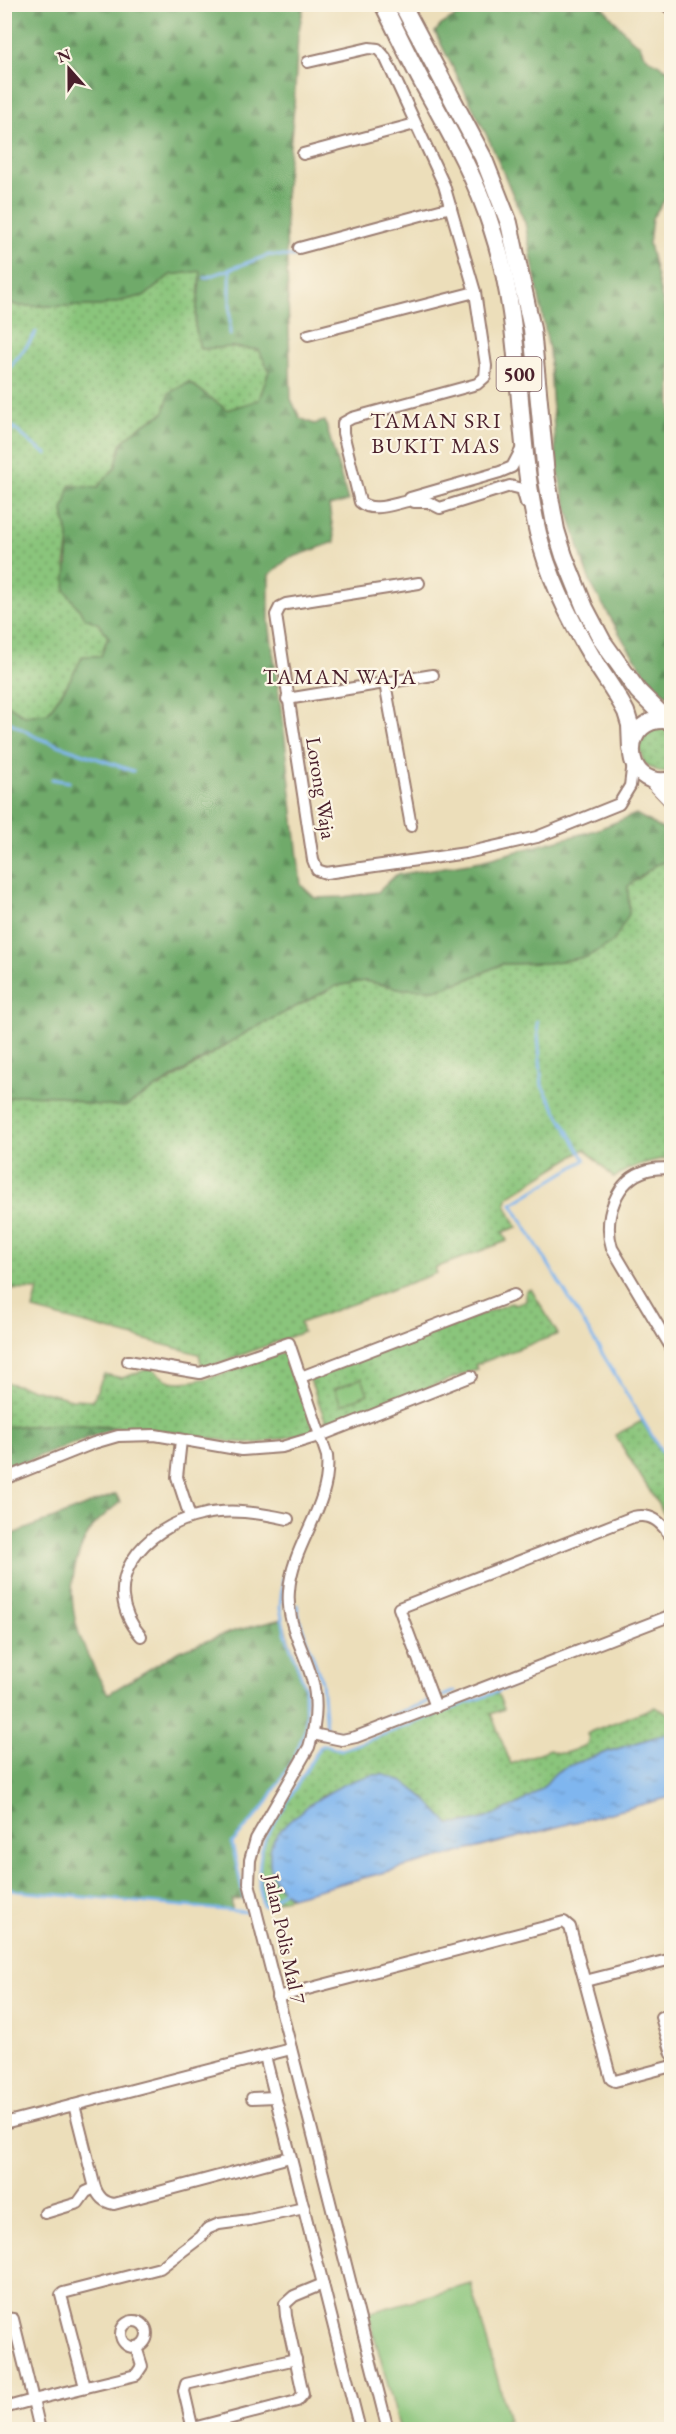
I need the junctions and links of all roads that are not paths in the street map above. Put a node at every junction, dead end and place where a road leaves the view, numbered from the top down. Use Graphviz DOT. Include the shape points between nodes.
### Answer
graph roads {
  1 [pos="383,4"];
  2 [pos="402,4"];
  3 [pos="664,4"];
  4 [pos="672,10"];
  5 [pos="308,62"];
  6 [pos="415,124"];
  7 [pos="303,154"];
  8 [pos="451,207"];
  9 [pos="299,248"];
  10 [pos="475,292"];
  11 [pos="308,335"];
  12 [pos="524,443"];
  13 [pos="501,472"];
  14 [pos="507,487"];
  15 [pos="449,488"];
  16 [pos="408,501"];
  17 [pos="455,505"];
  18 [pos="532,509"];
  19 [pos="419,583"];
  20 [pos="433,675"];
  21 [pos="385,683"];
  22 [pos="287,699"];
  23 [pos="669,721"];
  24 [pos="632,755"];
  25 [pos="649,779"];
  26 [pos="672,780"];
  27 [pos="672,802"];
  28 [pos="411,825"];
  29 [pos="560,829"];
  30 [pos="672,1168"];
  31 [pos="514,1295"];
  32 [pos="672,1349"];
  33 [pos="128,1361"];
  34 [pos="471,1376"];
  35 [pos="301,1377"];
  36 [pos="322,1435"];
  37 [pos="182,1440"];
  38 [pos="4,1479"];
  39 [pos="190,1517"];
  40 [pos="288,1520"];
  41 [pos="672,1538"];
  42 [pos="672,1615"];
  43 [pos="141,1636"];
  44 [pos="436,1707"];
  45 [pos="313,1734"];
  46 [pos="672,1959"];
  47 [pos="585,1981"];
  48 [pos="278,1997"];
  49 [pos="661,2017"];
  50 [pos="291,2049"];
  51 [pos="672,2054"];
  52 [pos="265,2056"];
  53 [pos="672,2066"];
  54 [pos="252,2097"];
  55 [pos="275,2097"];
  56 [pos="74,2105"];
  57 [pos="4,2123"];
  58 [pos="290,2157"];
  59 [pos="95,2188"];
  60 [pos="303,2208"];
  61 [pos="45,2212"];
  62 [pos="323,2284"];
  63 [pos="4,2318"];
  64 [pos="136,2347"];
  65 [pos="296,2358"];
  66 [pos="85,2387"];
  67 [pos="33,2400"];
  68 [pos="4,2408"];
  69 [pos="193,2429"];
  70 [pos="40,2430"];
  71 [pos="360,2430"];
  72 [pos="388,2430"];
  1 -- 12 [label="main road, 500" via="468,167 493,230 514,332"];
  2 -- 23 [label="main road, 500" via="483,157 509,223 532,329 546,475 564,556 603,642 638,691"];
  3 -- 4 [label="street"];
  5 -- 6 [label="street" via="369,48 382,52"];
  6 -- 7 [label="street"];
  6 -- 8 [label="street"];
  8 -- 9 [label="street"];
  8 -- 10 [label="street"];
  10 -- 11 [label="street"];
  10 -- 16 [label="street" via="487,372 482,381 352,417 343,423 363,506 375,508"];
  12 -- 13 [label="street" via="515,464"];
  12 -- 18 [label="main road, 500"];
  13 -- 14 [label="street"];
  13 -- 15 [label="street"];
  14 -- 17 [label="street"];
  14 -- 18 [label="street" via="522,489 527,506"];
  15 -- 16 [label="street"];
  15 -- 17 [label="street"];
  16 -- 17 [label="street" via="428,502 440,508"];
  18 -- 24 [label="main road, 500" via="562,600 626,712"];
  19 -- 22 [label="street, Lorong Waja" via="280,608 275,618"];
  20 -- 21 [label="street"];
  21 -- 22 [label="street"];
  21 -- 28 [label="street"];
  22 -- 29 [label="street, Lorong Waja" via="313,860 321,873 466,852"];
  23 -- 24 [label="main road, 500" via="643,726 634,736"];
  24 -- 25 [label="main road" via="640,772"];
  24 -- 29 [label="street, Lorong Waja" via="630,786 619,804"];
  25 -- 26 [label="main road"];
  25 -- 27 [label="street"];
  25 -- 29 [label="street, Lorong Waja" via="637,787 623,808 568,830"];
  30 -- 32 [label="street" via="648,1170 628,1182 610,1211 607,1234"];
  31 -- 35 [label="street"];
  33 -- 35 [label="street, Jalan Polis Mal 7" via="200,1373 289,1343"];
  34 -- 36 [label="street"];
  35 -- 36 [label="street, Jalan Polis Mal 7"];
  36 -- 37 [label="street" via="256,1450"];
  36 -- 45 [label="street, Jalan Polis Mal 7" via="328,1468 325,1492 288,1592 294,1632 312,1680 316,1717"];
  37 -- 38 [label="street" via="144,1435 106,1439"];
  37 -- 39 [label="street" via="177,1477"];
  39 -- 40 [label="street" via="227,1511"];
  39 -- 43 [label="street" via="154,1537 126,1571 123,1603"];
  41 -- 44 [label="street" via="656,1519 633,1517 399,1608"];
  42 -- 44 [label="street"];
  44 -- 45 [label="street" via="349,1739"];
  45 -- 48 [label="street, Jalan Polis Mal 7" via="262,1826 250,1860 249,1883"];
  46 -- 47 [label="street"];
  47 -- 48 [label="street" via="570,1927 564,1922"];
  47 -- 53 [label="street" via="611,2079"];
  48 -- 50 [label="street, Jalan Polis Mal 7"];
  49 -- 51 [label="street"];
  50 -- 52 [label="street"];
  50 -- 72 [label="street, Jalan Polis Mal 7"];
  52 -- 55 [label="street"];
  52 -- 56 [label="street"];
  54 -- 55 [label="street"];
  55 -- 58 [label="street"];
  56 -- 57 [label="street"];
  56 -- 59 [label="street"];
  58 -- 59 [label="street" via="114,2204 100,2198"];
  58 -- 60 [label="street"];
  59 -- 61 [label="street" via="78,2203"];
  60 -- 62 [label="street"];
  60 -- 66 [label="street" via="219,2224 207,2229 160,2268 63,2293"];
  62 -- 65 [label="street" via="285,2304"];
  62 -- 71 [label="street"];
  63 -- 67 [label="street" via="13,2319"];
  64 -- 66 [label="street" via="142,2366 138,2373"];
  65 -- 69 [label="street" via="303,2394 297,2402"];
  65 -- 69 [label="street" via="186,2385 185,2400"];
  66 -- 67 [label="street"];
  67 -- 68 [label="street"];
  67 -- 70 [label="street"];
}
